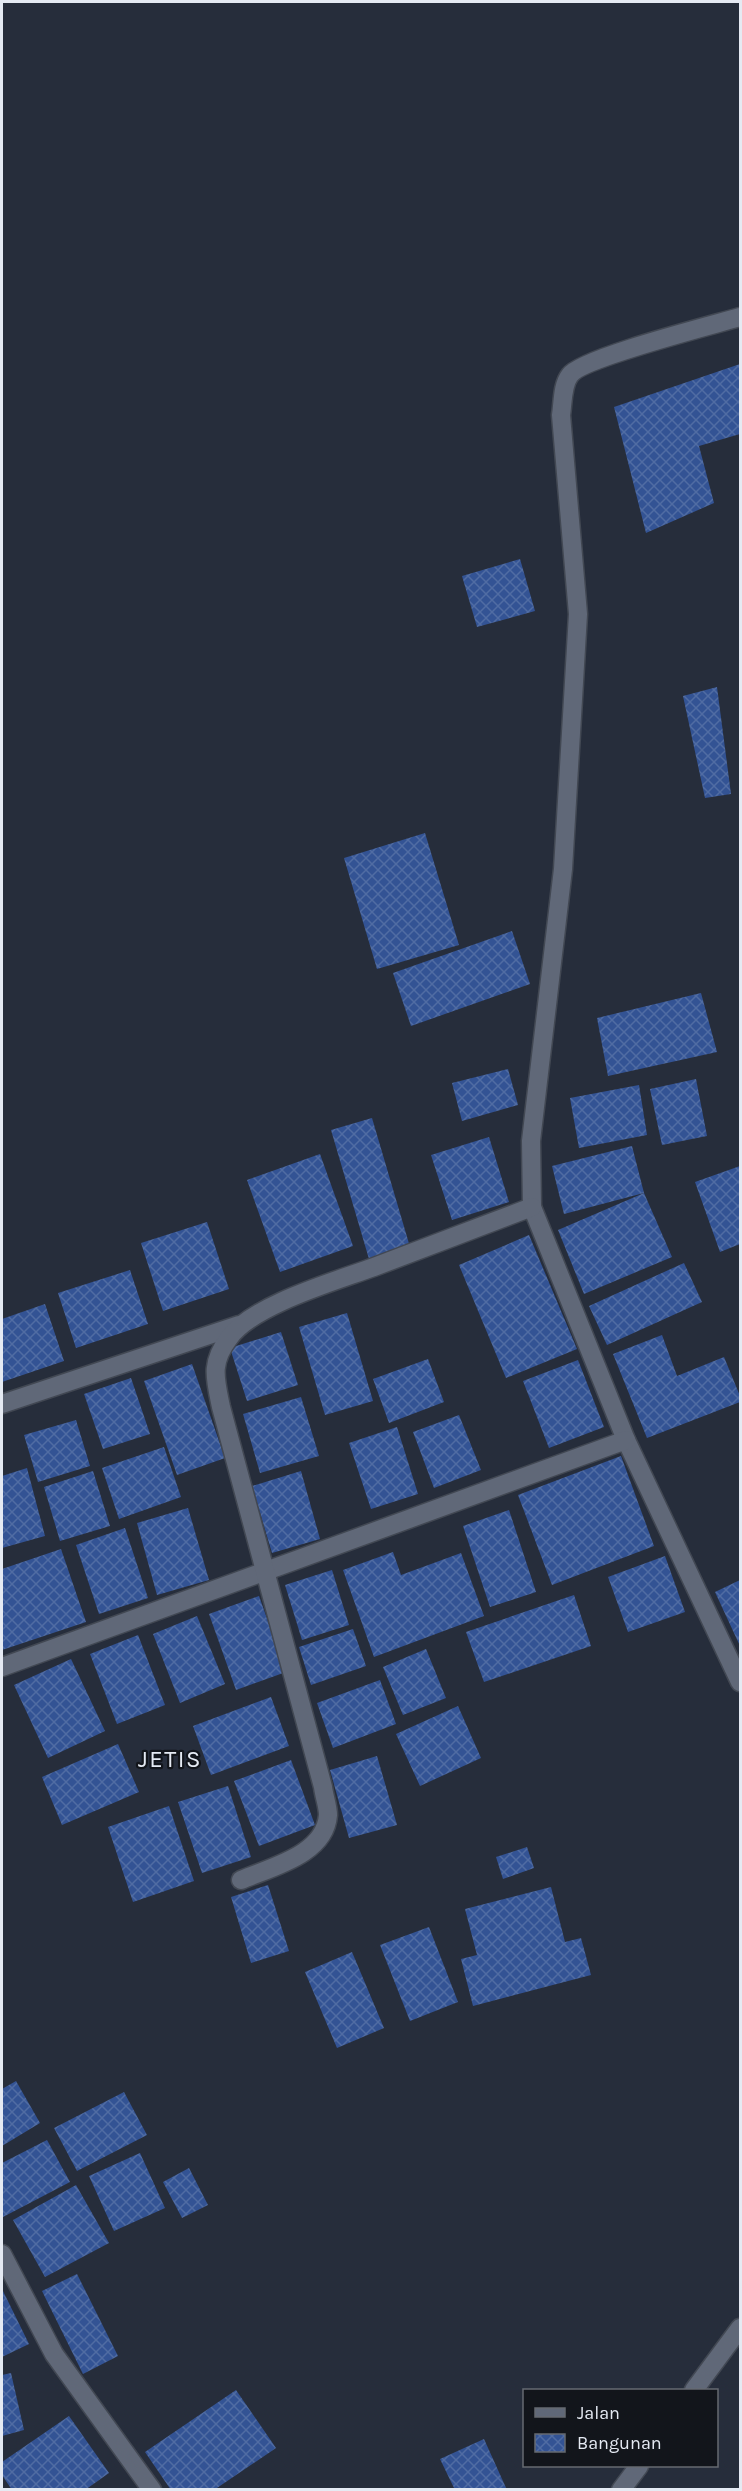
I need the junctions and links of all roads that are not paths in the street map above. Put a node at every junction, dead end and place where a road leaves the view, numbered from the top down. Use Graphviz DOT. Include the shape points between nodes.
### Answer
graph roads {
  1 [pos="741,317"];
  2 [pos="532,1207"];
  3 [pos="243,1323"];
  4 [pos="2,1404"];
  5 [pos="626,1440"];
  6 [pos="264,1572"];
  7 [pos="2,1667"];
  8 [pos="741,1682"];
  9 [pos="241,1880"];
  10 [pos="2,2254"];
  11 [pos="741,2328"];
  12 [pos="695,2389"];
  13 [pos="638,2467"];
  14 [pos="152,2490"];
  15 [pos="621,2490"];
  1 -- 2 [label="street" via="587,364 570,374 565,386 561,415 578,614 563,869 531,1141"];
  2 -- 3 [label="street" via="299,1295"];
  2 -- 5 [label="street"];
  3 -- 4 [label="street"];
  3 -- 6 [label="street" via="221,1349 214,1371"];
  5 -- 6 [label="street"];
  5 -- 8 [label="street"];
  6 -- 7 [label="street"];
  6 -- 9 [label="street" via="328,1815 324,1833 302,1854"];
  10 -- 14 [label="street" via="54,2354"];
  11 -- 12 [label="street"];
  13 -- 15 [label="street"];
}
